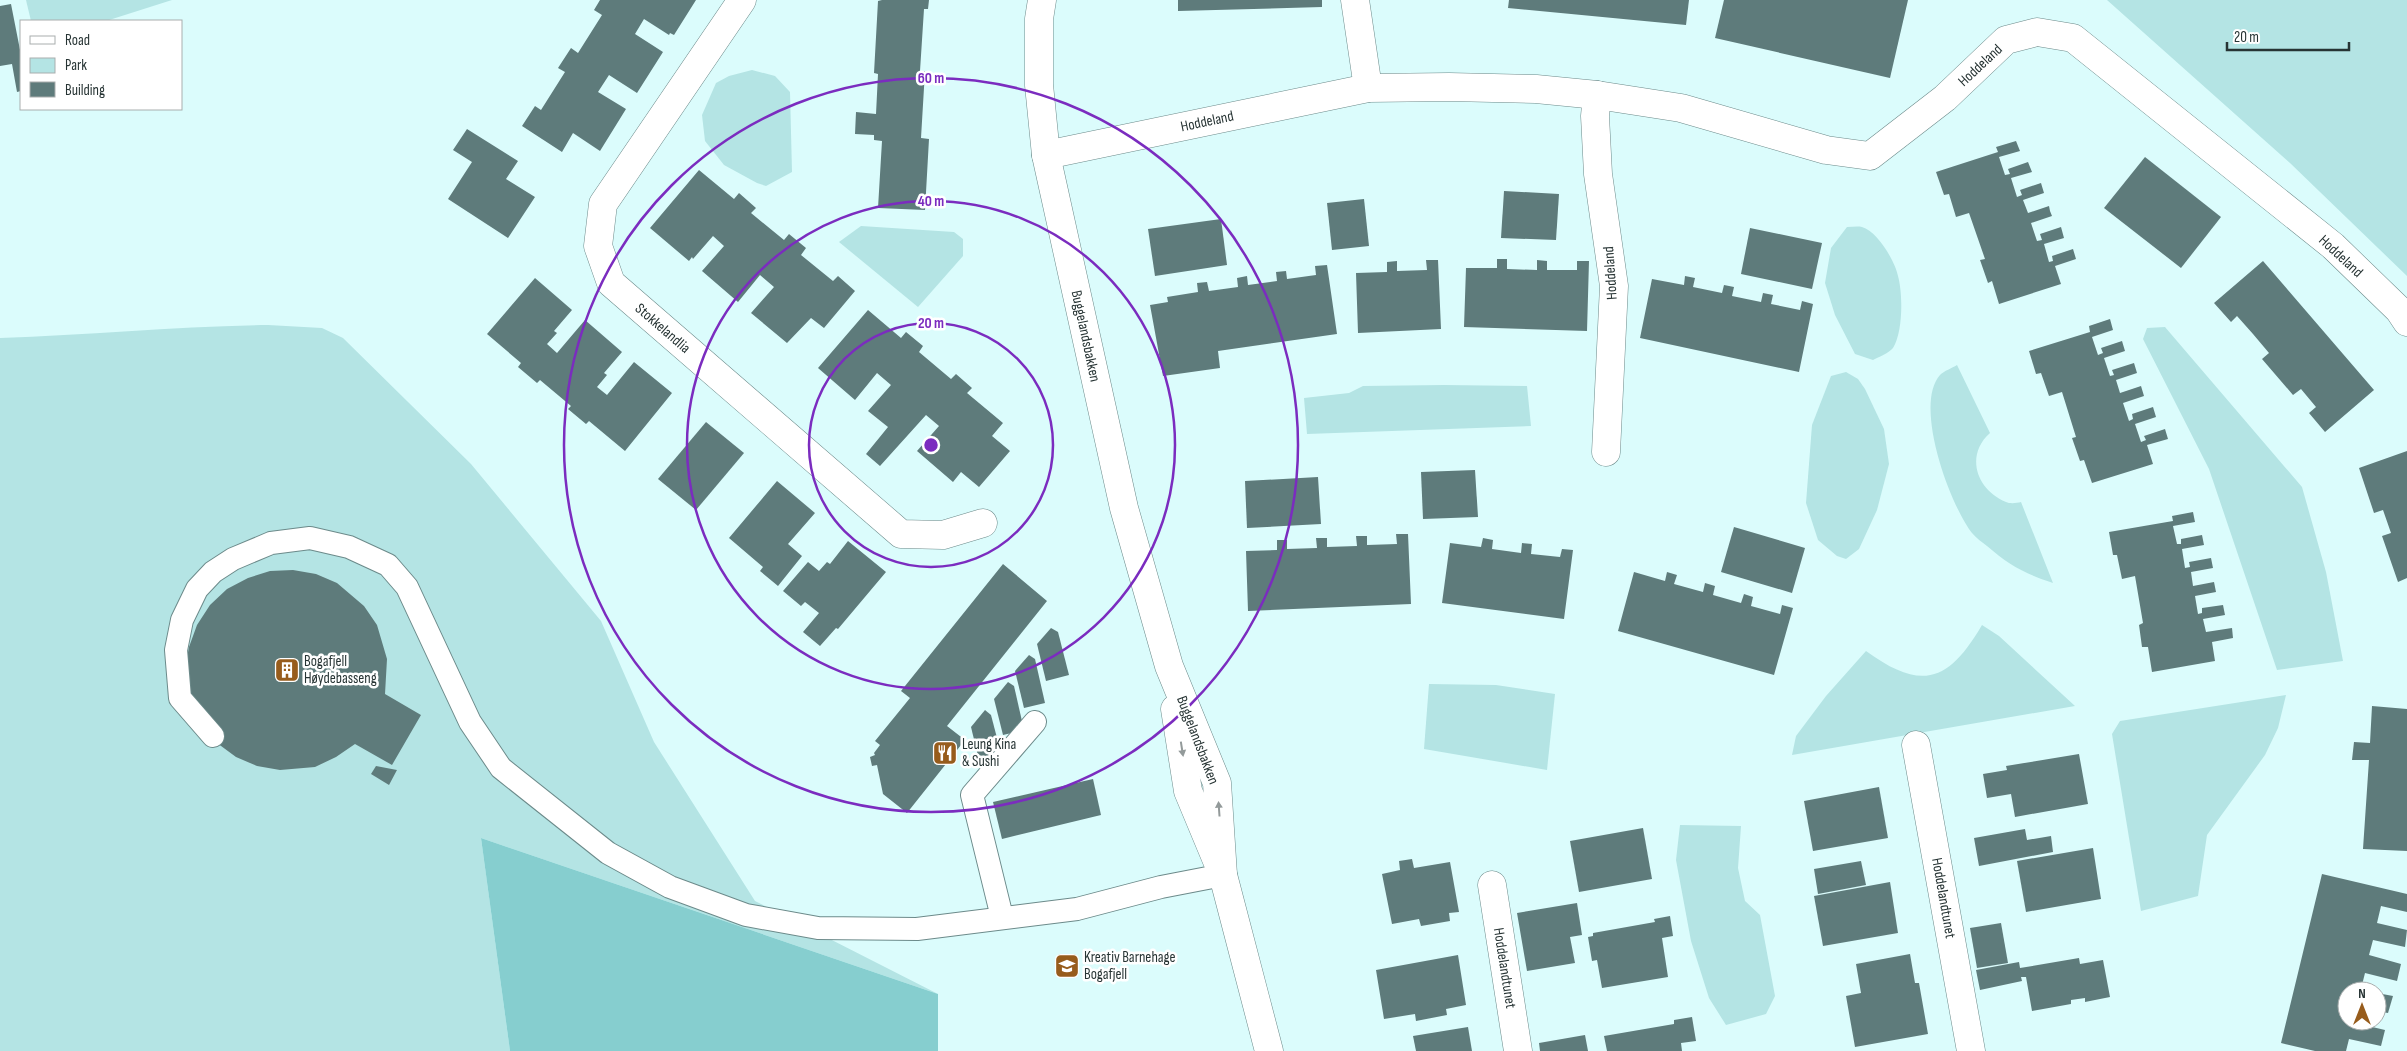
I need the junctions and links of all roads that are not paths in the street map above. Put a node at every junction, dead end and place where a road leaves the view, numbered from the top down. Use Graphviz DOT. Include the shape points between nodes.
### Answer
graph roads {
  1 [pos="742,0"];
  2 [pos="1042,0"];
  3 [pos="1355,0"];
  4 [pos="1368,88"];
  5 [pos="1597,95"];
  6 [pos="1046,155"];
  7 [pos="2407,322"];
  8 [pos="1606,452"];
  9 [pos="982,523"];
  10 [pos="1036,722"];
  11 [pos="213,736"];
  12 [pos="1916,744"];
  13 [pos="1223,875"];
  14 [pos="1492,885"];
  15 [pos="1002,917"];
  16 [pos="1269,1051"];
  17 [pos="1518,1051"];
  18 [pos="1971,1051"];
  1 -- 9 [label="street, Stokkelandlia" via="603,204 598,246 611,282 901,534 943,535"];
  2 -- 6 [label="street, Buggelandsbakken" via="1039,85"];
  3 -- 4 [label="street"];
  4 -- 5 [label="street, Hoddeland" via="1536,89"];
  4 -- 6 [label="street, Hoddeland"];
  5 -- 7 [label="street, Hoddeland" via="1681,108 1826,150 1870,156 1945,98 2006,40 2036,32 2072,38 2333,246 2399,310"];
  5 -- 8 [label="street, Hoddeland" via="1598,174 1614,286"];
  6 -- 13 [label="street, Buggelandsbakken" via="1124,508 1169,666 1217,783"];
  10 -- 15 [label="lane" via="972,795"];
  11 -- 15 [label="lane" via="180,698 177,674 176,650 182,620 197,589 213,572 270,543 310,538 349,546 388,565 407,587 470,722 501,768 608,853 670,888 746,915 818,928 917,929"];
  12 -- 18 [label="street, Hoddelandtunet"];
  13 -- 15 [label="lane" via="1077,909"];
  13 -- 16 [label="street, Buggelandsbakken"];
  14 -- 17 [label="street, Hoddelandtunet"];
}
